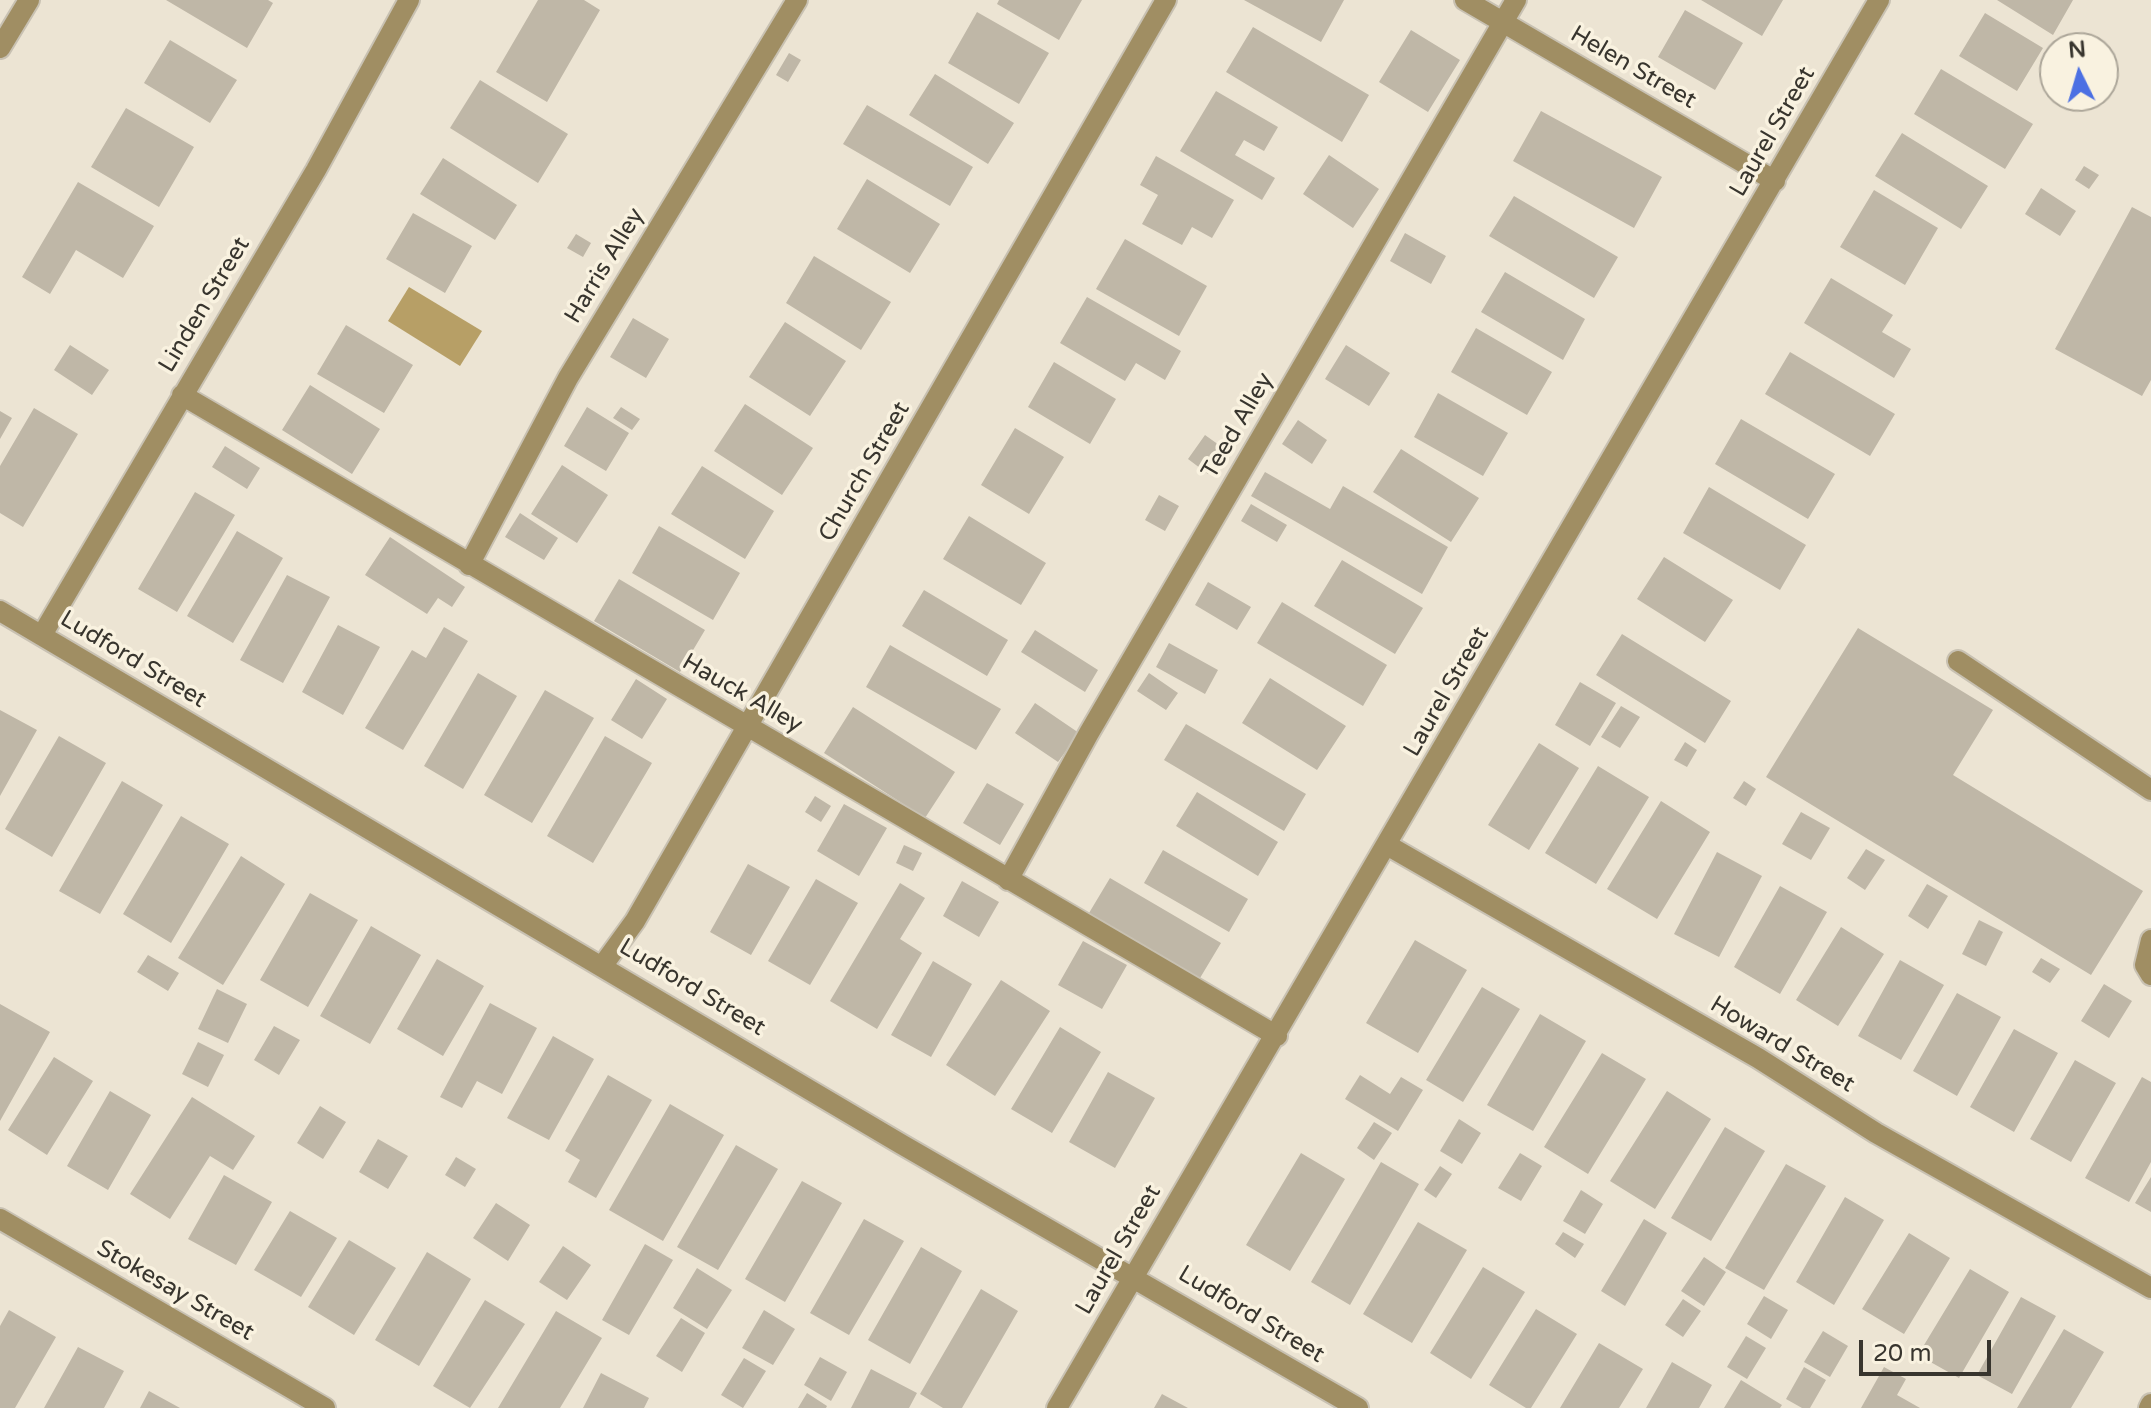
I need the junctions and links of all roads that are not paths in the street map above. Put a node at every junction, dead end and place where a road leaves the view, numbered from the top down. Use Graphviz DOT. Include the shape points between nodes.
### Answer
graph roads {
  1 [pos="29,0"];
  2 [pos="409,0"];
  3 [pos="797,0"];
  4 [pos="1166,0"];
  5 [pos="1465,0"];
  6 [pos="1516,0"];
  7 [pos="1879,0"];
  8 [pos="1503,22"];
  9 [pos="0,48"];
  10 [pos="1775,181"];
  11 [pos="182,395"];
  12 [pos="469,565"];
  13 [pos="0,611"];
  14 [pos="42,635"];
  15 [pos="1958,661"];
  16 [pos="747,728"];
  17 [pos="2151,790"];
  18 [pos="1387,845"];
  19 [pos="1008,880"];
  20 [pos="2151,940"];
  21 [pos="603,965"];
  22 [pos="2151,975"];
  23 [pos="1277,1036"];
  24 [pos="0,1219"];
  25 [pos="1134,1276"];
  26 [pos="2151,1288"];
  27 [pos="325,1408"];
  28 [pos="1057,1408"];
  29 [pos="1358,1408"];
  1 -- 9 [label="street"];
  2 -- 11 [label="street, Linden Street" via="316,170"];
  3 -- 12 [label="street, Harris Alley" via="568,378"];
  4 -- 16 [label="street, Church Street"];
  5 -- 8 [label="street, Helen Street"];
  6 -- 8 [label="street, Teed Alley"];
  7 -- 10 [label="street, Laurel Street"];
  8 -- 10 [label="street, Helen Street"];
  8 -- 19 [label="street, Teed Alley"];
  10 -- 18 [label="street, Laurel Street"];
  11 -- 12 [label="street, Hauck Alley"];
  11 -- 14 [label="street, Linden Street"];
  12 -- 16 [label="street, Hauck Alley"];
  13 -- 14 [label="street, Ludford Street"];
  14 -- 21 [label="street, Ludford Street"];
  15 -- 17 [label="street"];
  16 -- 19 [label="street, Hauck Alley"];
  16 -- 21 [label="street, Church Street" via="635,921"];
  18 -- 23 [label="street, Laurel Street"];
  18 -- 26 [label="street, Howard Street"];
  19 -- 23 [label="street, Hauck Alley"];
  20 -- 22 [label="street" via="2145,965"];
  21 -- 25 [label="street, Ludford Street"];
  23 -- 25 [label="street, Laurel Street"];
  24 -- 27 [label="street, Stokesay Street"];
  25 -- 28 [label="street, Laurel Street"];
  25 -- 29 [label="street, Ludford Street"];
}
